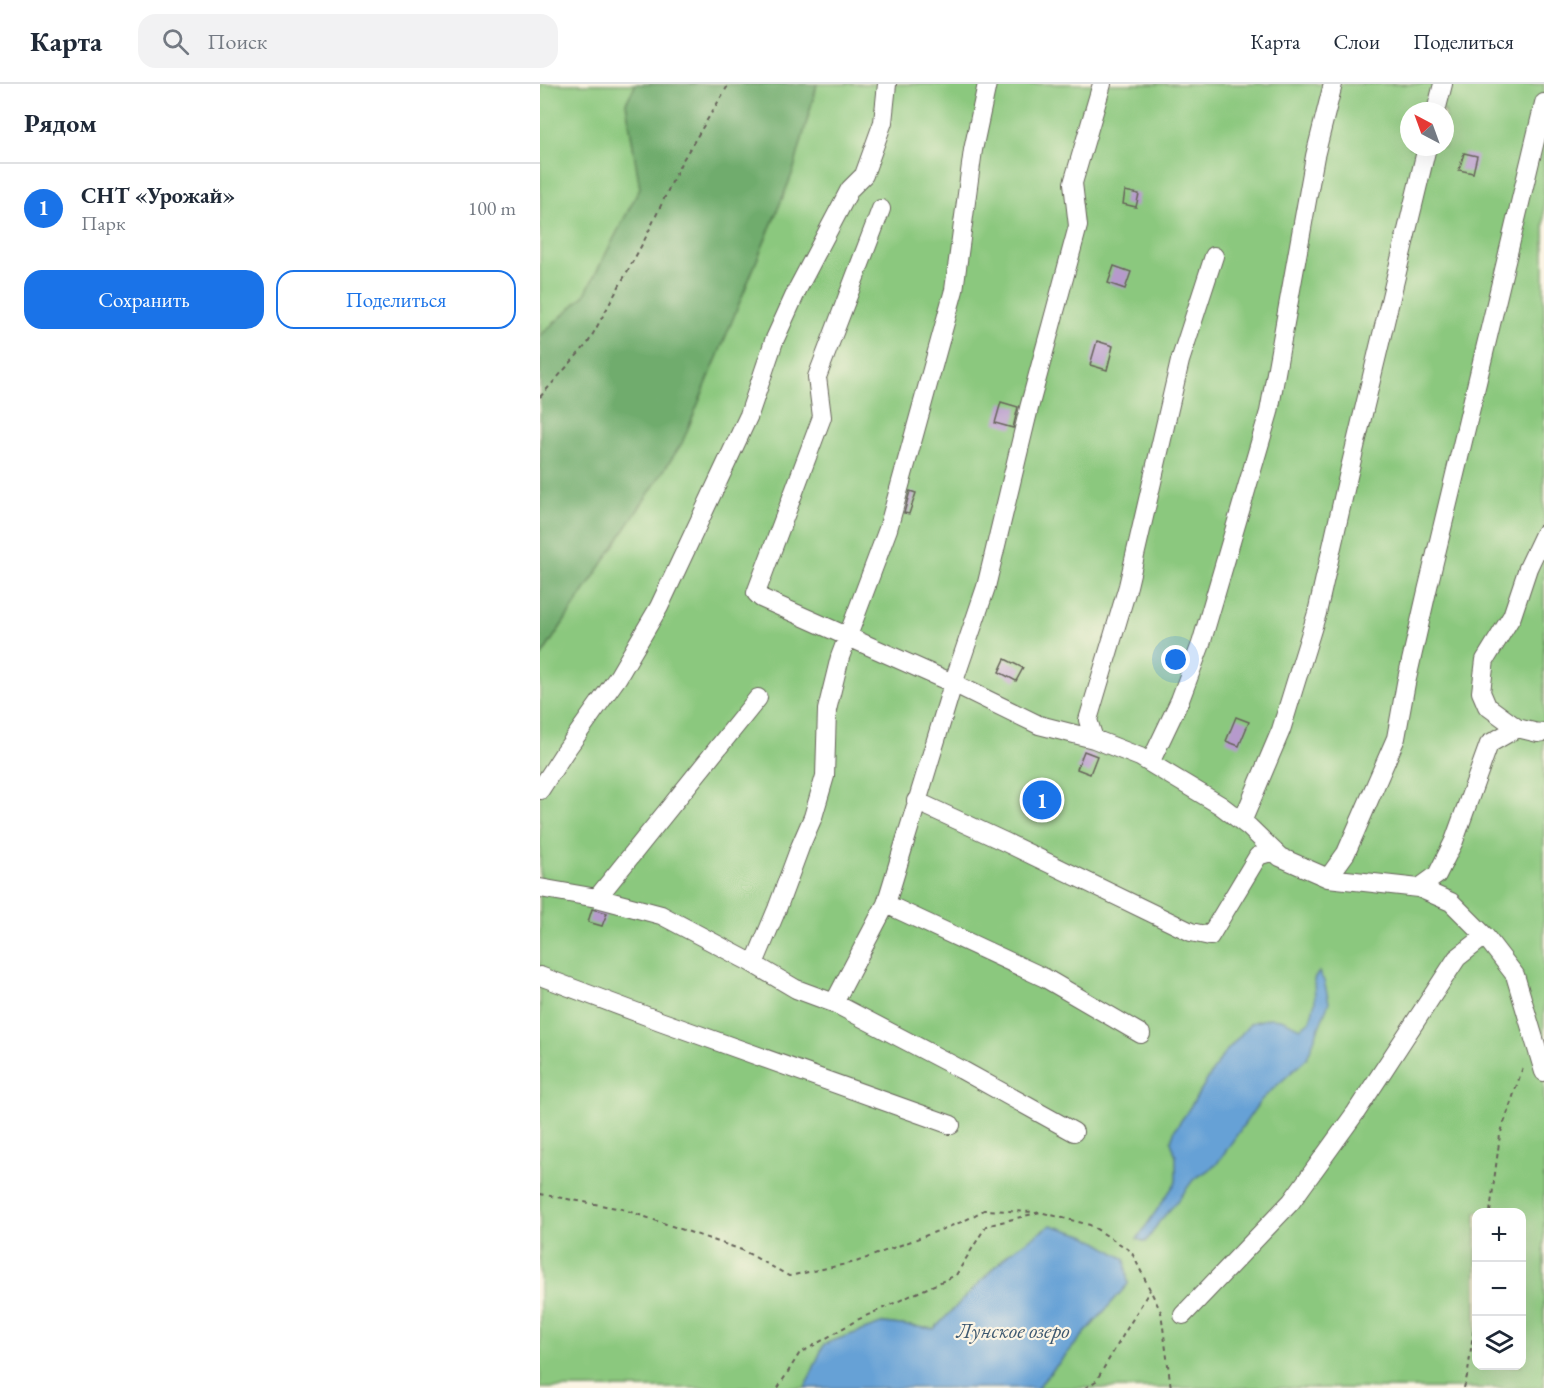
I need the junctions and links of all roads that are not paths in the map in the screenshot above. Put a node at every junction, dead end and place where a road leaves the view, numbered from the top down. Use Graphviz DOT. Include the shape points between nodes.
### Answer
graph roads {
  1 [pos="887,84"];
  2 [pos="987,84"];
  3 [pos="1102,84"];
  4 [pos="1333,84"];
  5 [pos="1443,84"];
  6 [pos="1438,102"];
  7 [pos="1544,103"];
  8 [pos="1425,156"];
  9 [pos="881,209"];
  10 [pos="1214,256"];
  11 [pos="1544,534"];
  12 [pos="848,638"];
  13 [pos="953,684"];
  14 [pos="758,698"];
  15 [pos="1517,728"];
  16 [pos="1544,732"];
  17 [pos="1094,739"];
  18 [pos="1150,763"];
  19 [pos="540,790"];
  20 [pos="916,801"];
  21 [pos="1242,822"];
  22 [pos="1274,851"];
  23 [pos="1328,879"];
  24 [pos="540,888"];
  25 [pos="1419,888"];
  26 [pos="597,898"];
  27 [pos="886,904"];
  28 [pos="1485,936"];
  29 [pos="754,964"];
  30 [pos="540,976"];
  31 [pos="834,1002"];
  32 [pos="1141,1034"];
  33 [pos="1544,1072"];
  34 [pos="951,1125"];
  35 [pos="1074,1132"];
  36 [pos="1183,1315"];
  1 -- 19 [label="street" via="883,122 864,175 850,189 798,288 774,341 749,415 659,607 618,677"];
  2 -- 12 [label="street" via="973,150 954,290 888,529"];
  3 -- 13 [label="street" via="1073,183 1078,226 986,587"];
  4 -- 18 [label="street" via="1315,156 1269,412 1201,644"];
  5 -- 6 [label="street"];
  7 -- 23 [label="street" via="1424,603 1396,738 1346,853"];
  8 -- 21 [label="street" via="1317,613 1281,730"];
  9 -- 12 [label="street" via="817,377 822,417 756,593"];
  10 -- 17 [label="street" via="1180,361 1128,586 1088,720"];
  11 -- 15 [label="street" via="1512,616 1485,660 1481,692 1487,706"];
  12 -- 13 [label="street"];
  12 -- 29 [label="street" via="827,710 825,776 813,817"];
  13 -- 17 [label="street" via="1040,725"];
  13 -- 20 [label="street"];
  14 -- 26 [label="street"];
  15 -- 16 [label="street"];
  15 -- 25 [label="street" via="1489,744 1446,858 1437,875"];
  17 -- 18 [label="street"];
  18 -- 21 [label="street"];
  20 -- 22 [label="street" via="1191,932 1210,936 1257,856"];
  20 -- 27 [label="street"];
  21 -- 22 [label="street"];
  22 -- 23 [label="street"];
  23 -- 25 [label="street"];
  24 -- 26 [label="street"];
  25 -- 28 [label="street" via="1451,902"];
  26 -- 29 [label="street" via="661,915"];
  27 -- 31 [label="street"];
  27 -- 32 [label="street" via="1045,978"];
  28 -- 33 [label="street" via="1515,975"];
  28 -- 36 [label="street" via="1457,958 1291,1203"];
  29 -- 31 [label="street" via="796,988"];
  30 -- 34 [label="street"];
  31 -- 35 [label="street"];
}
